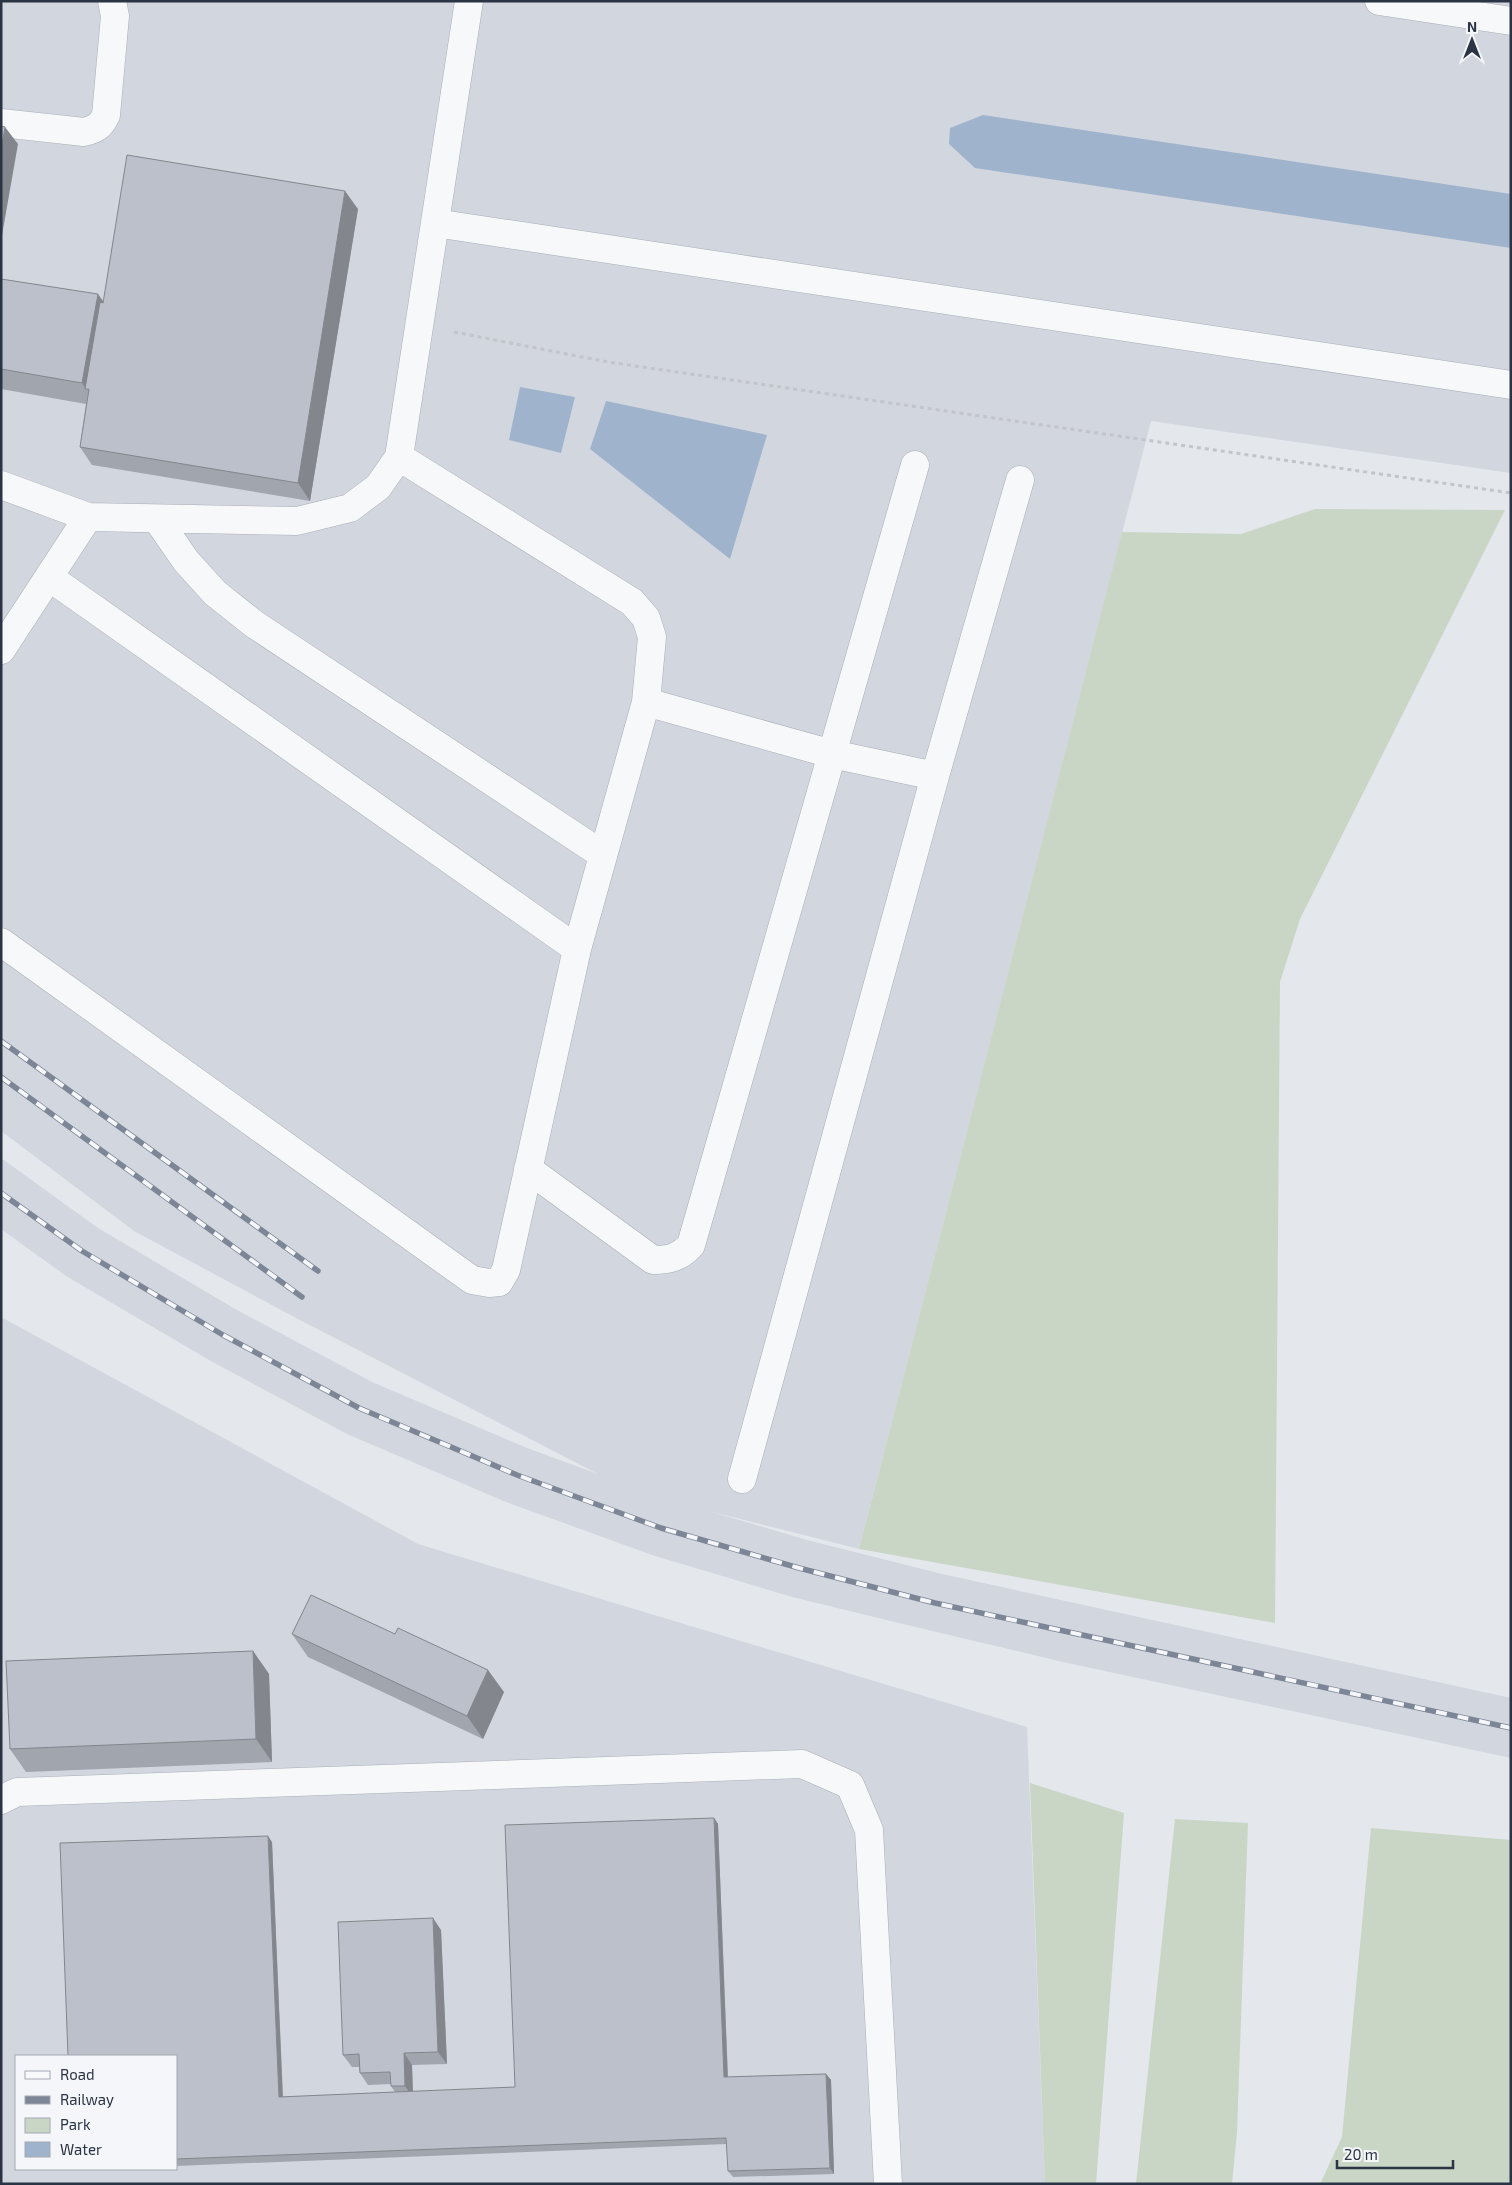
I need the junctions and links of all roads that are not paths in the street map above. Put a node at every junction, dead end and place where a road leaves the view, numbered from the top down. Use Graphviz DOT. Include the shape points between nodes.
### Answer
graph roads {
  1 [pos="112,1"];
  2 [pos="470,1"];
  3 [pos="1378,1"];
  4 [pos="1511,21"];
  5 [pos="1,123"];
  6 [pos="435,223"];
  7 [pos="1511,385"];
  8 [pos="399,457"];
  9 [pos="915,465"];
  10 [pos="1020,480"];
  11 [pos="1,485"];
  12 [pos="88,517"];
  13 [pos="157,519"];
  14 [pos="49,577"];
  15 [pos="1,650"];
  16 [pos="646,702"];
  17 [pos="832,754"];
  18 [pos="935,776"];
  19 [pos="603,855"];
  20 [pos="1,942"];
  21 [pos="577,950"];
  22 [pos="528,1169"];
  23 [pos="742,1479"];
  24 [pos="1,1800"];
  25 [pos="888,2184"];
  1 -- 5 [label="lane" via="115,16 103,122 97,128 84,132"];
  2 -- 6 [label="lane"];
  3 -- 4 [label="lane"];
  6 -- 7 [label="lane"];
  6 -- 8 [label="lane"];
  8 -- 13 [label="lane" via="378,486 350,508 297,521"];
  8 -- 16 [label="lane" via="632,602 646,618 652,637"];
  9 -- 17 [label="lane"];
  10 -- 18 [label="lane"];
  11 -- 12 [label="lane"];
  12 -- 13 [label="lane"];
  12 -- 14 [label="lane"];
  13 -- 19 [label="lane" via="186,561 215,593 254,624"];
  14 -- 15 [label="lane"];
  14 -- 21 [label="lane"];
  16 -- 17 [label="lane"];
  16 -- 19 [label="lane"];
  17 -- 18 [label="lane"];
  17 -- 22 [label="lane" via="691,1245 683,1254 668,1260 653,1260"];
  18 -- 23 [label="lane"];
  19 -- 21 [label="lane"];
  20 -- 22 [label="lane" via="472,1280 499,1282 506,1270"];
  21 -- 22 [label="lane"];
  24 -- 25 [label="lane" via="18,1792 802,1764 850,1785 869,1830"];
}
